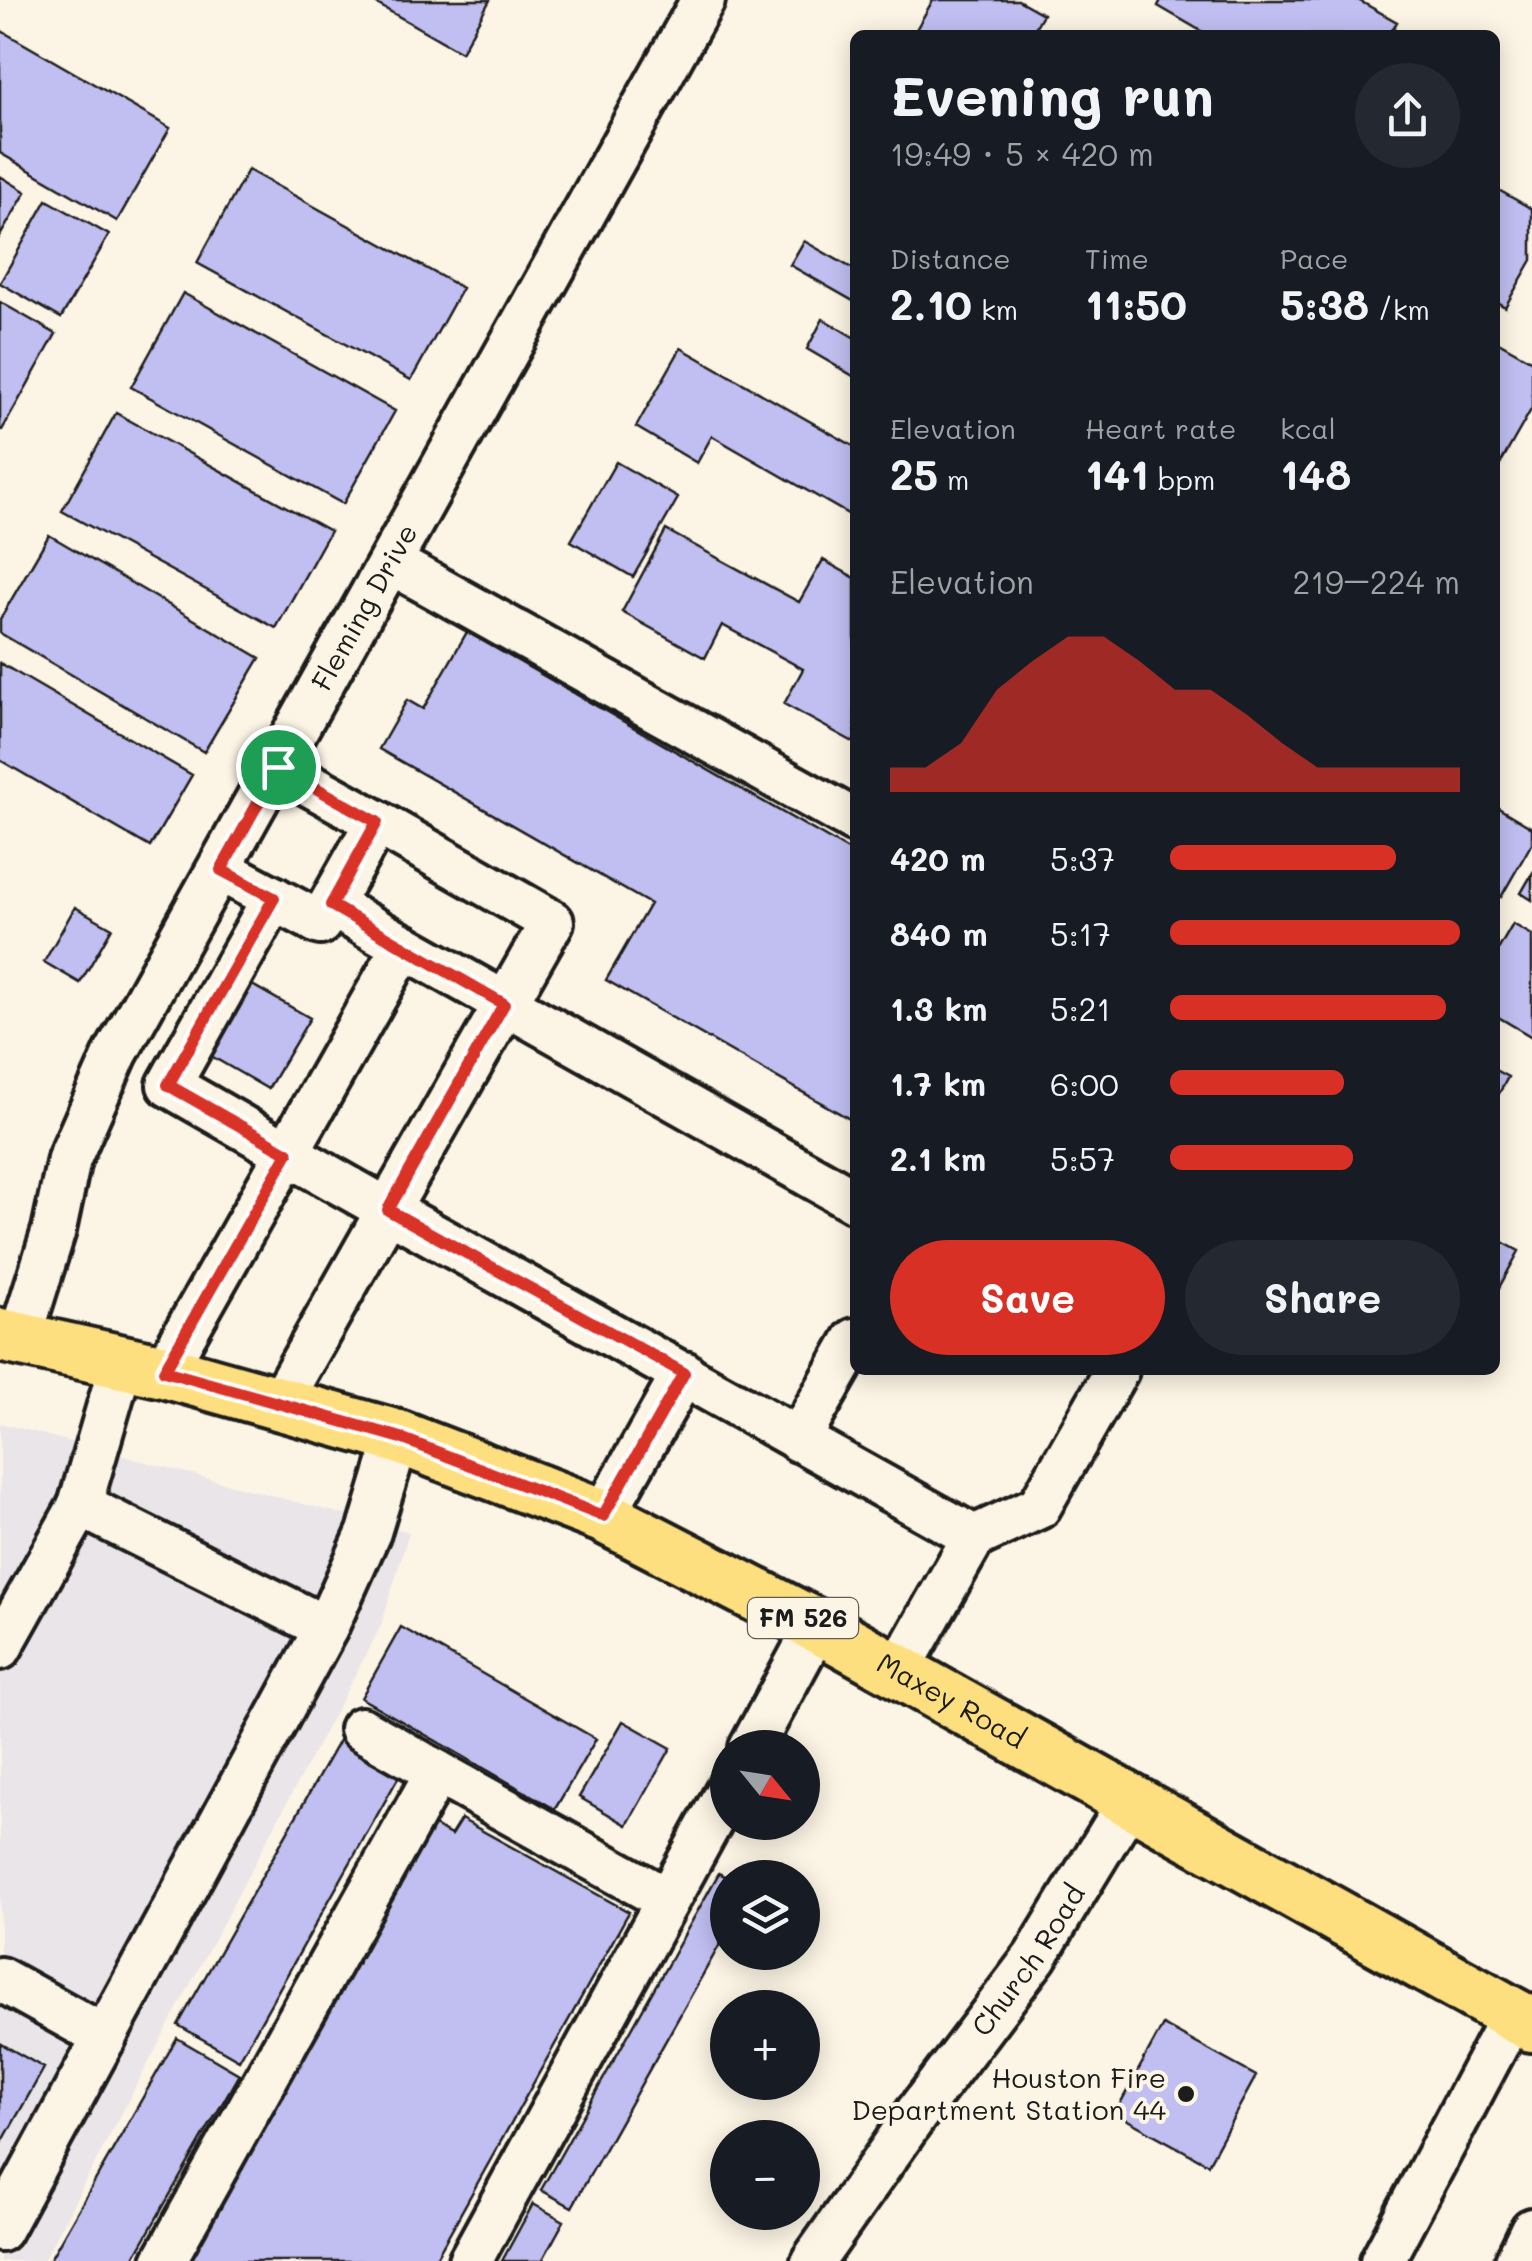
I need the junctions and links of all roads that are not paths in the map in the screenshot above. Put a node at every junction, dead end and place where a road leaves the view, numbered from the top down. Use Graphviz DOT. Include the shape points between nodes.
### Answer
graph roads {
  1 [pos="703,0"];
  2 [pos="392,563"];
  3 [pos="278,767"];
  4 [pos="850,818"];
  5 [pos="377,822"];
  6 [pos="221,870"];
  7 [pos="274,898"];
  8 [pos="331,905"];
  9 [pos="404,946"];
  10 [pos="504,1004"];
  11 [pos="288,1153"];
  12 [pos="850,1198"];
  13 [pos="388,1210"];
  14 [pos="10,1336"];
  15 [pos="850,1349"];
  16 [pos="143,1366"];
  17 [pos="684,1373"];
  18 [pos="1114,1375"];
  19 [pos="279,1403"];
  20 [pos="398,1437"];
  21 [pos="798,1440"];
  22 [pos="80,1505"];
  23 [pos="603,1516"];
  24 [pos="974,1537"];
  25 [pos="817,1626"];
  26 [pos="326,1628"];
  27 [pos="0,1648"];
  28 [pos="898,1671"];
  29 [pos="361,1728"];
  30 [pos="761,1730"];
  31 [pos="438,1772"];
  32 [pos="1131,1799"];
  33 [pos="710,1822"];
  34 [pos="667,1900"];
  35 [pos="0,1978"];
  36 [pos="1522,2020"];
  37 [pos="104,2037"];
  38 [pos="0,2230"];
  39 [pos="1532,2230"];
  40 [pos="164,2261"];
  41 [pos="470,2261"];
  42 [pos="814,2261"];
  43 [pos="1382,2261"];
  44 [pos="1517,2261"];
  1 -- 2 [label="street, Fleming Drive"];
  2 -- 3 [label="street, Fleming Drive"];
  2 -- 4 [label="street"];
  3 -- 5 [label="street"];
  3 -- 6 [label="street, Fleming Drive"];
  5 -- 8 [label="street"];
  5 -- 10 [label="street" via="552,922"];
  6 -- 7 [label="street"];
  6 -- 14 [label="street, Fleming Drive" via="116,1053 69,1159 54,1230"];
  7 -- 8 [label="street" via="320,923"];
  7 -- 11 [label="street" via="168,1085"];
  8 -- 9 [label="street"];
  9 -- 10 [label="street"];
  9 -- 11 [label="street"];
  10 -- 12 [label="street"];
  10 -- 13 [label="street"];
  11 -- 13 [label="street"];
  11 -- 16 [label="street"];
  13 -- 17 [label="street"];
  13 -- 19 [label="street"];
  14 -- 16 [label="main road, Maxey Road / FM 526"];
  15 -- 21 [label="street"];
  16 -- 19 [label="main road, Maxey Road / FM 526"];
  16 -- 22 [label="street"];
  17 -- 21 [label="street"];
  17 -- 23 [label="street"];
  18 -- 24 [label="street" via="1040,1507"];
  19 -- 20 [label="main road, Maxey Road / FM 526"];
  20 -- 23 [label="main road, Maxey Road / FM 526"];
  20 -- 26 [label="street" via="368,1532"];
  21 -- 24 [label="street"];
  22 -- 26 [label="street"];
  22 -- 27 [label="street"];
  23 -- 25 [label="main road, Maxey Road / FM 526"];
  24 -- 28 [label="street"];
  25 -- 28 [label="main road, Maxey Road / FM 526"];
  25 -- 30 [label="street"];
  26 -- 37 [label="street"];
  28 -- 32 [label="main road, Maxey Road / FM 526"];
  29 -- 31 [label="street"];
  31 -- 34 [label="street"];
  31 -- 40 [label="street"];
  32 -- 36 [label="main road, Maxey Road / FM 526"];
  32 -- 42 [label="street, Church Road" via="1035,1957 916,2112"];
  33 -- 34 [label="street"];
  34 -- 41 [label="street"];
  35 -- 37 [label="street"];
  36 -- 43 [label="street"];
  37 -- 38 [label="street"];
  39 -- 44 [label="street"];
}
